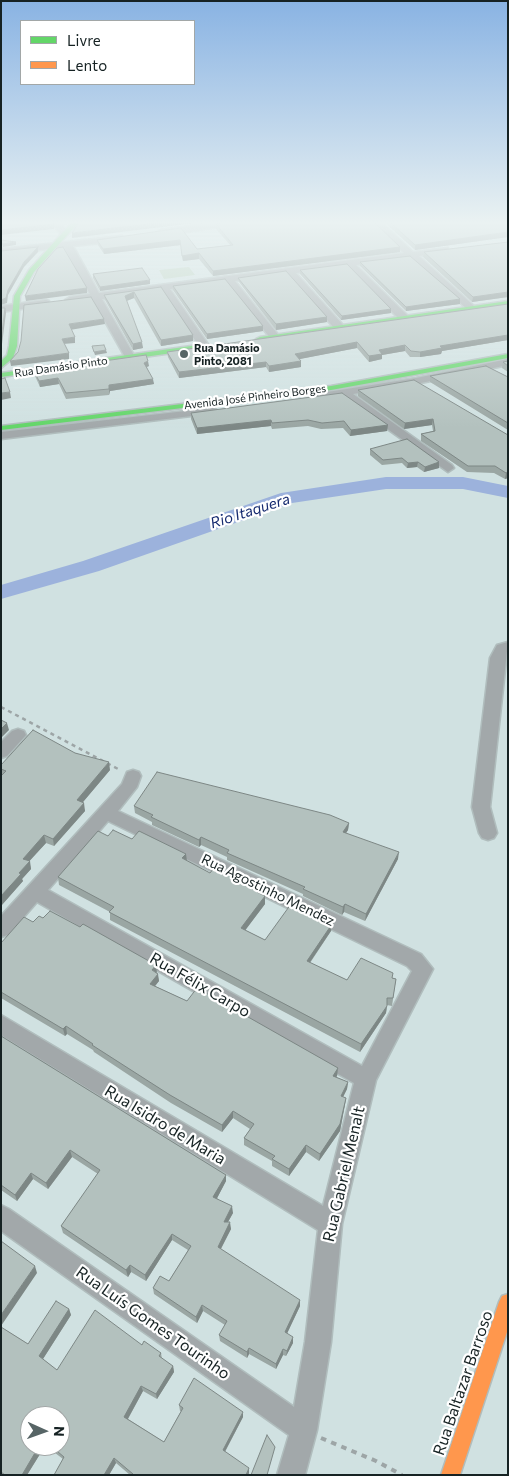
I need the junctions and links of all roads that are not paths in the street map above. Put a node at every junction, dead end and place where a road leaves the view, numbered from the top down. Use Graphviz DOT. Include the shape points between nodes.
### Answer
graph roads {
  1 [pos="20,290"];
  2 [pos="94,290"];
  3 [pos="143,290"];
  4 [pos="166,290"];
  5 [pos="238,290"];
  6 [pos="306,290"];
  7 [pos="376,290"];
  8 [pos="450,290"];
  9 [pos="97,296"];
  10 [pos="508,303"];
  11 [pos="15,307"];
  12 [pos="471,308"];
  13 [pos="1,309"];
  14 [pos="404,318"];
  15 [pos="339,327"];
  16 [pos="275,337"];
  17 [pos="249,340"];
  18 [pos="209,346"];
  19 [pos="508,349"];
  20 [pos="508,356"];
  21 [pos="130,357"];
  22 [pos="508,362"];
  23 [pos="1,366"];
  24 [pos="487,366"];
  25 [pos="1,375"];
  26 [pos="501,375"];
  27 [pos="416,381"];
  28 [pos="432,391"];
  29 [pos="344,393"];
  30 [pos="1,421"];
  31 [pos="1,428"];
  32 [pos="1,436"];
  33 [pos="448,468"];
  34 [pos="508,647"];
  35 [pos="18,735"];
  36 [pos="1,752"];
  37 [pos="133,776"];
  38 [pos="105,812"];
  39 [pos="488,833"];
  40 [pos="34,891"];
  41 [pos="1,929"];
  42 [pos="422,974"];
  43 [pos="1,1024"];
  44 [pos="366,1079"];
  45 [pos="1,1217"];
  46 [pos="330,1224"];
  47 [pos="508,1302"];
  48 [pos="502,1344"];
  49 [pos="304,1430"];
  50 [pos="291,1475"];
  51 [pos="450,1475"];
  1 -- 11 [label="main road"];
  2 -- 9 [label="street"];
  3 -- 9 [label="street"];
  4 -- 18 [label="street"];
  5 -- 16 [label="street"];
  6 -- 15 [label="street"];
  7 -- 14 [label="street"];
  8 -- 12 [label="street"];
  9 -- 11 [label="street"];
  9 -- 21 [label="street"];
  10 -- 12 [label="main road"];
  11 -- 13 [label="street"];
  11 -- 23 [label="main road" via="13,346 10,356"];
  12 -- 14 [label="main road"];
  14 -- 15 [label="main road"];
  15 -- 16 [label="main road"];
  16 -- 17 [label="main road"];
  18 -- 21 [label="main road, Rua Damásio Pinto"];
  19 -- 30 [label="main road, Avenida José Pinheiro Borges" via="280,388"];
  20 -- 31 [label="main road, Avenida José Pinheiro Borges" via="331,388"];
  21 -- 25 [label="main road, Rua Damásio Pinto"];
  22 -- 24 [label="street"];
  24 -- 26 [label="street"];
  24 -- 27 [label="street"];
  27 -- 28 [label="street"];
  27 -- 29 [label="street"];
  29 -- 32 [label="street" via="173,417"];
  29 -- 33 [label="street"];
  34 -- 39 [label="street" via="502,648 498,658 481,807"];
  35 -- 36 [label="street"];
  37 -- 38 [label="street" via="129,787"];
  38 -- 40 [label="street"];
  38 -- 42 [label="street, Rua Agostinho Mendez" via="414,960 422,966"];
  40 -- 41 [label="street"];
  40 -- 44 [label="street, Rua Félix Carpo"];
  42 -- 44 [label="street, Rua Gabriel Menalt"];
  43 -- 46 [label="street, Rua Isidro de Maria"];
  44 -- 46 [label="street, Rua Gabriel Menalt"];
  45 -- 49 [label="street, Rua Luís Gomes Tourinho"];
  46 -- 49 [label="street, Rua Gabriel Menalt" via="318,1342"];
  47 -- 48 [label="main road, Rua Baltazar Barroso"];
  48 -- 51 [label="main road, Rua Baltazar Barroso"];
  49 -- 50 [label="street, Rua Gabriel Menalt"];
}
